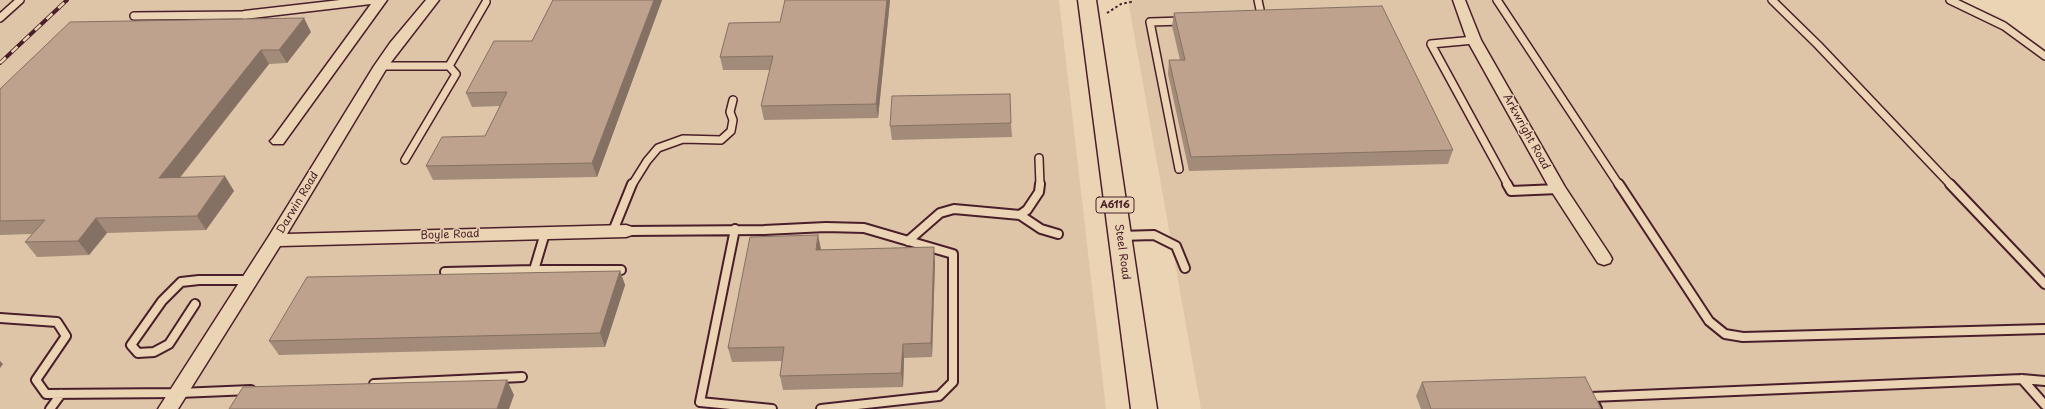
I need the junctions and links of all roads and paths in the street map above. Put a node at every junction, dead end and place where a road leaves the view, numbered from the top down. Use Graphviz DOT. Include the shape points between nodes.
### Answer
graph roads {
  1 [pos="20,0"];
  2 [pos="373,0"];
  3 [pos="381,0"];
  4 [pos="433,0"];
  5 [pos="1087,0"];
  6 [pos="1258,0"];
  7 [pos="1458,0"];
  8 [pos="1497,0"];
  9 [pos="1772,0"];
  10 [pos="1950,0"];
  11 [pos="486,2"];
  12 [pos="244,15"];
  13 [pos="134,16"];
  14 [pos="0,18"];
  15 [pos="1254,20"];
  16 [pos="1195,21"];
  17 [pos="1474,40"];
  18 [pos="2045,56"];
  19 [pos="381,66"];
  20 [pos="449,66"];
  21 [pos="733,100"];
  22 [pos="278,141"];
  23 [pos="1038,158"];
  24 [pos="405,160"];
  25 [pos="1179,169"];
  26 [pos="1558,189"];
  27 [pos="1020,214"];
  28 [pos="735,229"];
  29 [pos="619,231"];
  30 [pos="545,233"];
  31 [pos="1058,234"];
  32 [pos="1119,236"];
  33 [pos="275,240"];
  34 [pos="908,241"];
  35 [pos="1604,259"];
  36 [pos="1184,268"];
  37 [pos="534,270"];
  38 [pos="621,270"];
  39 [pos="445,272"];
  40 [pos="249,280"];
  41 [pos="2045,284"];
  42 [pos="195,304"];
  43 [pos="0,318"];
  44 [pos="2045,329"];
  45 [pos="522,377"];
  46 [pos="2022,379"];
  47 [pos="2045,381"];
  48 [pos="364,384"];
  49 [pos="261,389"];
  50 [pos="178,393"];
  51 [pos="61,394"];
  52 [pos="2045,405"];
  53 [pos="50,409"];
  54 [pos="168,409"];
  55 [pos="772,409"];
  56 [pos="821,409"];
  57 [pos="1144,409"];
  58 [pos="1597,409"];
  1 -- 14 [label="lane"];
  2 -- 12 [label="street"];
  3 -- 22 [label="street"];
  4 -- 19 [label="street, Darwin Road"];
  5 -- 32 [label="main road, Steel Road / A6116"];
  6 -- 15 [label="lane" via="1262,19"];
  7 -- 17 [label="street, Arkwright Road"];
  8 -- 44 [label="lane" via="1705,315 1725,334 1743,337"];
  9 -- 41 [label="lane"];
  10 -- 18 [label="lane" via="2004,26"];
  11 -- 20 [label="lane"];
  12 -- 13 [label="lane"];
  16 -- 25 [label="lane" via="1150,22"];
  17 -- 26 [label="street, Arkwright Road"];
  17 -- 26 [label="lane" via="1431,44 1511,191"];
  19 -- 20 [label="lane"];
  19 -- 33 [label="street, Darwin Road"];
  20 -- 24 [label="lane" via="456,74"];
  21 -- 29 [label="lane" via="730,112 733,120 731,131 721,140 683,139 658,148 630,188"];
  23 -- 27 [label="lane" via="1041,177 1038,192 1027,210"];
  26 -- 35 [label="street, Arkwright Road"];
  27 -- 31 [label="lane" via="1041,229"];
  27 -- 34 [label="lane" via="954,209 940,213"];
  28 -- 29 [label="lane"];
  28 -- 34 [label="lane" via="864,228"];
  28 -- 55 [label="lane" via="700,402"];
  29 -- 30 [label="street, Boyle Road"];
  30 -- 33 [label="street, Boyle Road"];
  30 -- 37 [label="lane"];
  32 -- 36 [label="lane" via="1154,235 1165,240 1176,246"];
  32 -- 57 [label="main road, Steel Road / A6116"];
  33 -- 40 [label="street, Darwin Road"];
  34 -- 56 [label="lane" via="953,254 953,382 938,396"];
  37 -- 38 [label="lane"];
  37 -- 39 [label="lane"];
  40 -- 42 [label="lane" via="181,282 162,301 131,345 138,353 154,352 169,344"];
  40 -- 50 [label="street, Darwin Road"];
  43 -- 51 [label="lane" via="57,322 66,336 36,380 46,394"];
  45 -- 48 [label="lane"];
  46 -- 47 [label="lane"];
  46 -- 52 [label="lane"];
  46 -- 58 [label="lane" via="1591,396"];
  49 -- 50 [label="lane"];
  50 -- 51 [label="lane"];
  50 -- 54 [label="street, Darwin Road"];
  51 -- 53 [label="lane"];
}
